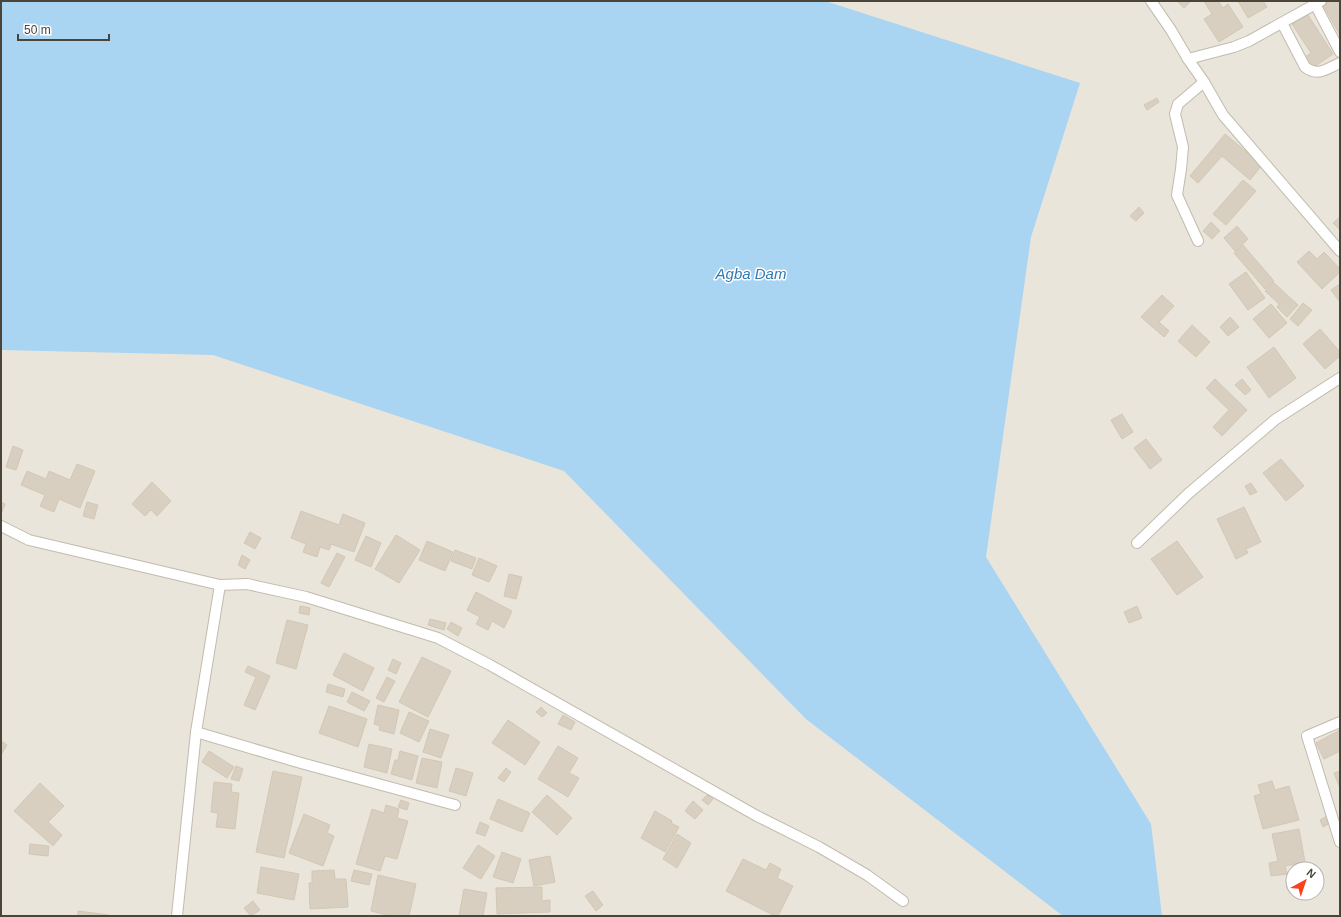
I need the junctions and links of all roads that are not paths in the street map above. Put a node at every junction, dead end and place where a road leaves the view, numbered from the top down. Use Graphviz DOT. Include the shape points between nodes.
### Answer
graph roads {
  1 [pos="1151,1"];
  2 [pos="1318,3"];
  3 [pos="1282,24"];
  4 [pos="1340,52"];
  5 [pos="1188,59"];
  6 [pos="1340,63"];
  7 [pos="1204,82"];
  8 [pos="1198,241"];
  9 [pos="1340,251"];
  10 [pos="1340,378"];
  11 [pos="1,526"];
  12 [pos="1137,543"];
  13 [pos="220,585"];
  14 [pos="1340,722"];
  15 [pos="196,732"];
  16 [pos="455,805"];
  17 [pos="1340,842"];
  18 [pos="903,901"];
  19 [pos="177,916"];
  1 -- 5 [label="street" via="1172,30"];
  2 -- 3 [label="street"];
  2 -- 4 [label="street"];
  3 -- 5 [label="street" via="1234,47"];
  3 -- 6 [label="street" via="1304,67 1318,73"];
  5 -- 7 [label="street"];
  7 -- 8 [label="street" via="1178,104 1175,114 1183,147 1177,195"];
  7 -- 9 [label="street" via="1224,115"];
  10 -- 12 [label="street" via="1276,419 1189,493"];
  11 -- 13 [label="street" via="29,540"];
  13 -- 15 [label="street"];
  13 -- 18 [label="street" via="247,584 306,597 438,638 757,816 819,847 867,875"];
  14 -- 17 [label="street" via="1307,736"];
  15 -- 16 [label="street"];
  15 -- 19 [label="street"];
}
